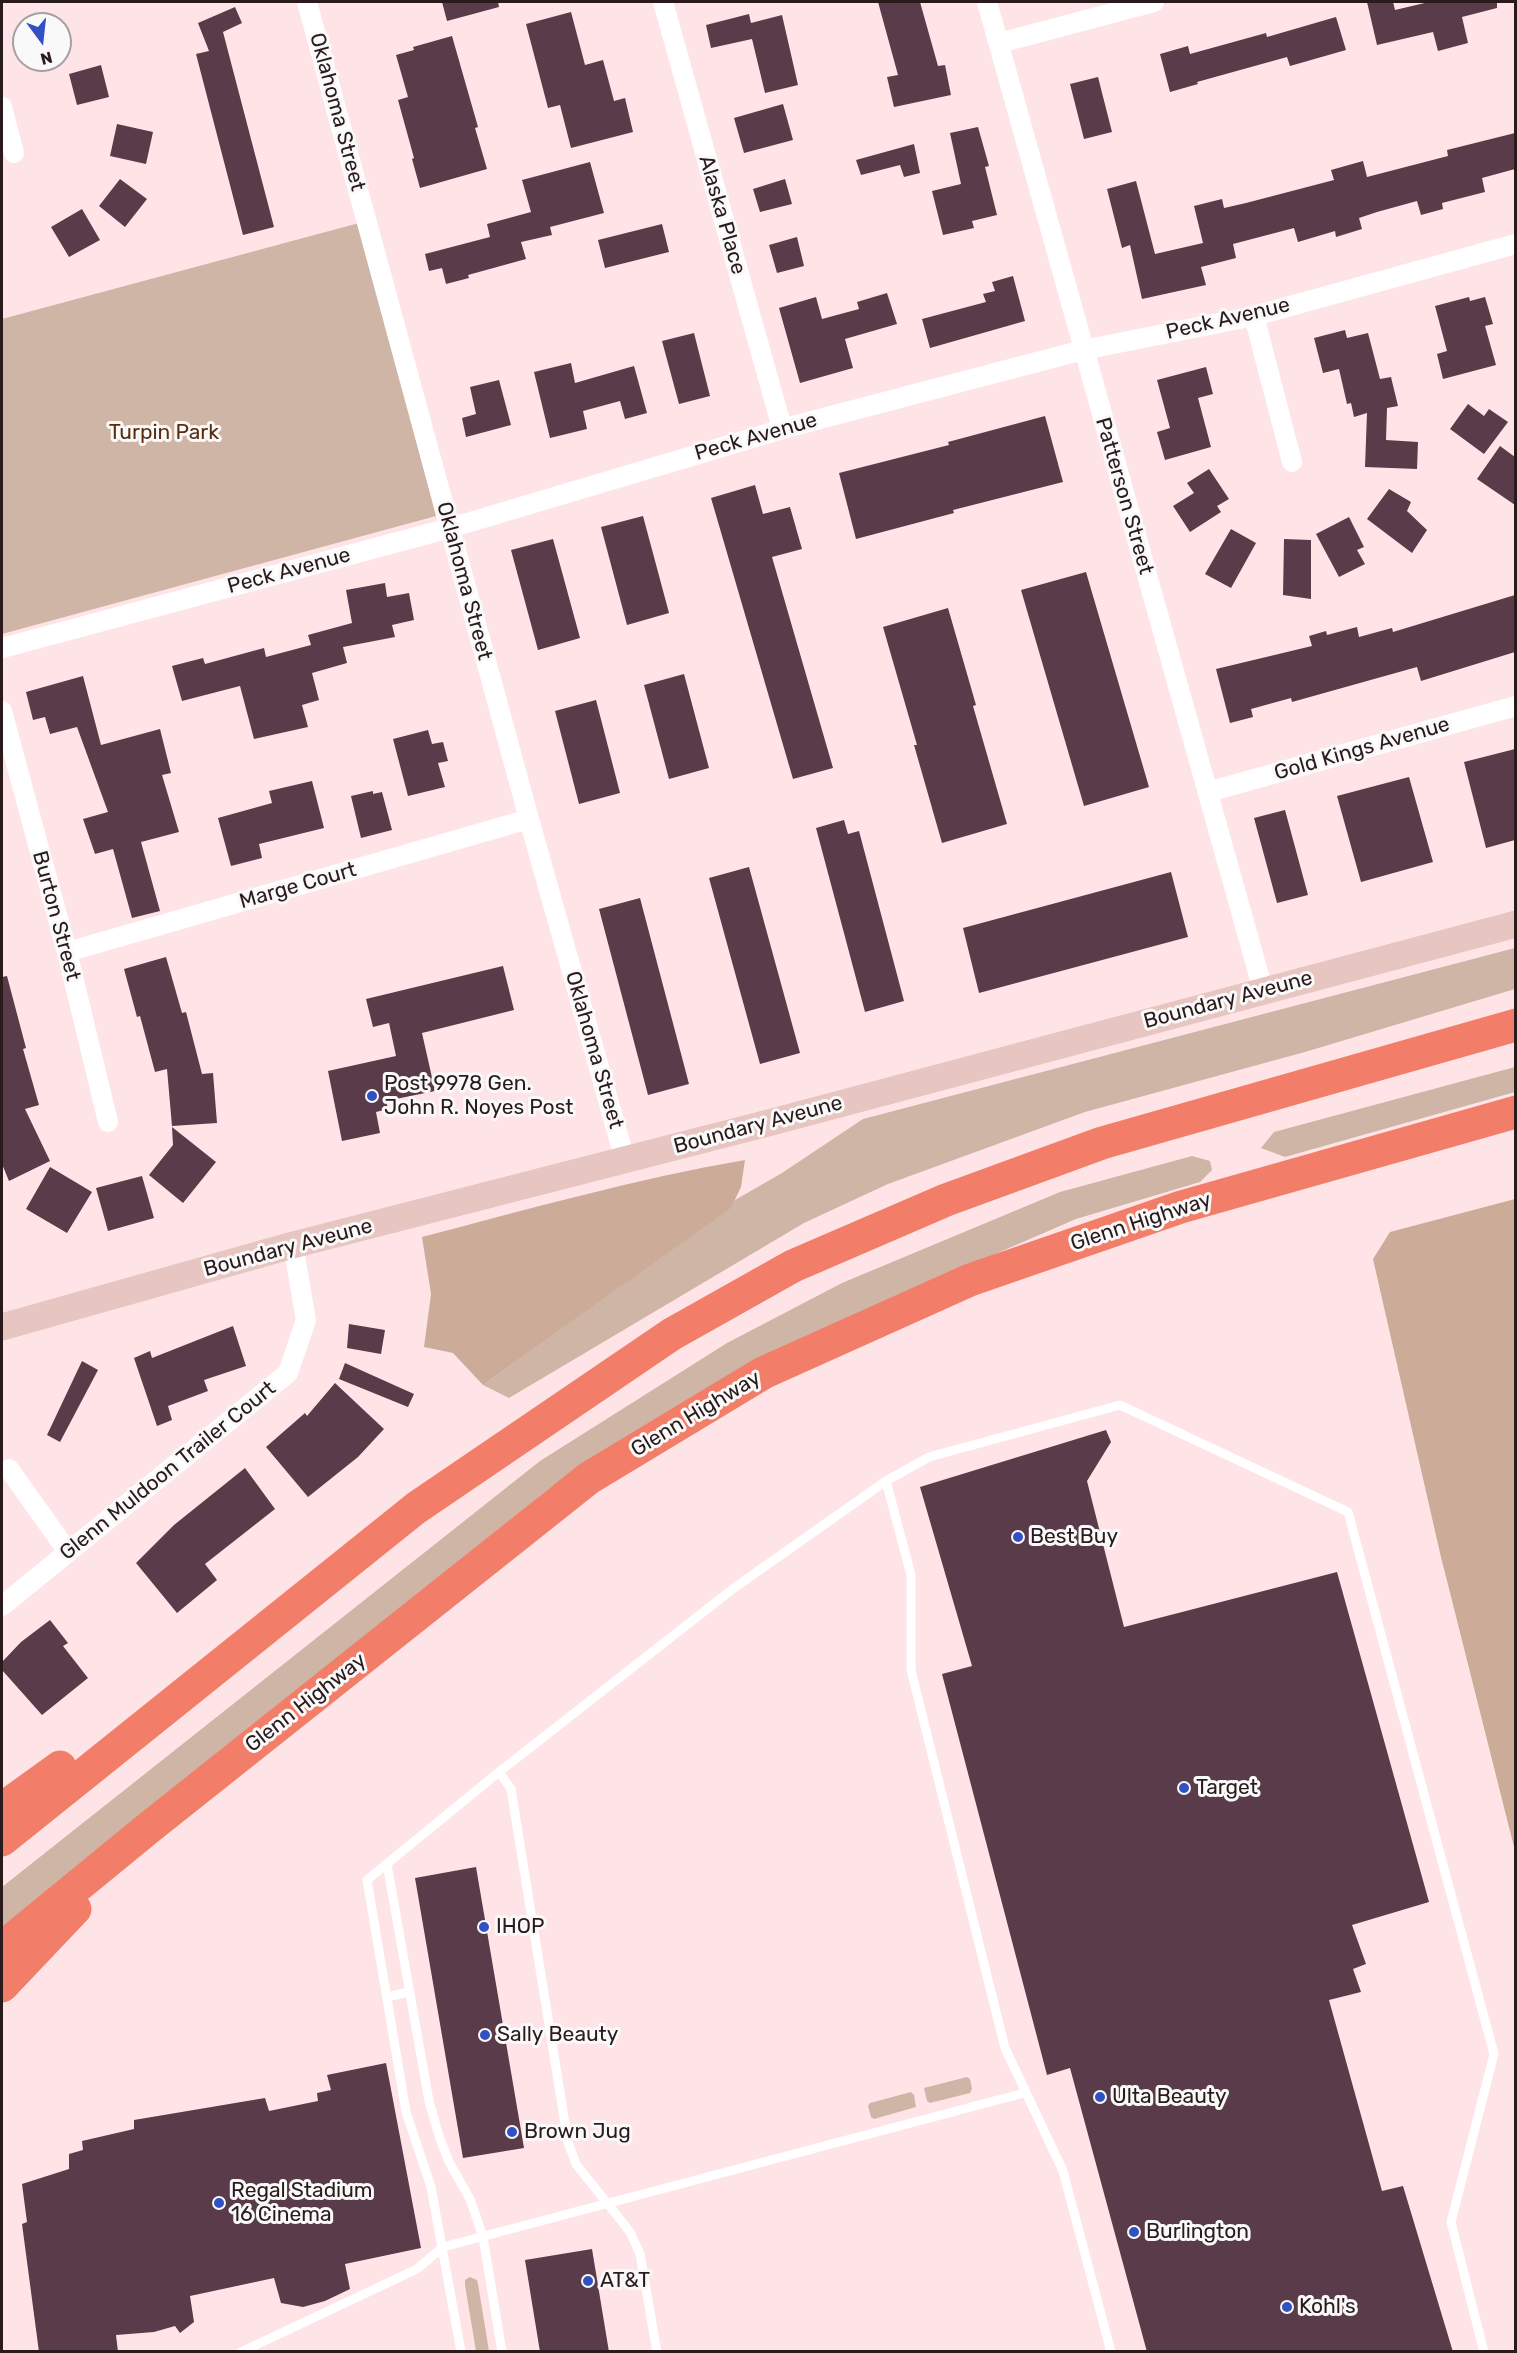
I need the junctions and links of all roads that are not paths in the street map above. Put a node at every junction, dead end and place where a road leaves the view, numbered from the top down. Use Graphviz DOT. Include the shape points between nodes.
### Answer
graph roads {
  1 [pos="307,2"];
  2 [pos="663,2"];
  3 [pos="987,2"];
  4 [pos="1154,2"];
  5 [pos="999,43"];
  6 [pos="2,107"];
  7 [pos="14,153"];
  8 [pos="1515,244"];
  9 [pos="1254,316"];
  10 [pos="1083,350"];
  11 [pos="782,428"];
  12 [pos="1292,462"];
  13 [pos="450,528"];
  14 [pos="2,648"];
  15 [pos="1515,706"];
  16 [pos="2,711"];
  17 [pos="1208,792"];
  18 [pos="529,819"];
  19 [pos="1515,924"];
  20 [pos="67,952"];
  21 [pos="1263,990"];
  22 [pos="1515,1025"];
  23 [pos="1515,1112"];
  24 [pos="108,1122"];
  25 [pos="625,1160"];
  26 [pos="293,1245"];
  27 [pos="2,1327"];
  28 [pos="9,1469"];
  29 [pos="886,1481"];
  30 [pos="416,1508"];
  31 [pos="68,1552"];
  32 [pos="2,1606"];
  33 [pos="499,1772"];
  34 [pos="2,1809"];
  35 [pos="151,1826"];
  36 [pos="2,1840"];
  37 [pos="387,1864"];
  38 [pos="2,1948"];
  39 [pos="2,1986"];
  40 [pos="409,1992"];
  41 [pos="387,1997"];
  42 [pos="1024,2092"];
  43 [pos="608,2203"];
  44 [pos="483,2237"];
  45 [pos="443,2247"];
  46 [pos="241,2352"];
  47 [pos="460,2352"];
  48 [pos="502,2352"];
  49 [pos="657,2352"];
  50 [pos="1111,2352"];
  51 [pos="1484,2352"];
  1 -- 13 [label="street, Oklahoma Street"];
  2 -- 11 [label="street, Alaska Place"];
  3 -- 5 [label="street, Patterson Street"];
  4 -- 5 [label="street"];
  5 -- 10 [label="street, Patterson Street"];
  6 -- 7 [label="street"];
  8 -- 9 [label="street, Peck Avenue"];
  9 -- 10 [label="street, Peck Avenue"];
  9 -- 12 [label="street"];
  10 -- 11 [label="street, Peck Avenue"];
  10 -- 17 [label="street, Patterson Street"];
  11 -- 13 [label="street, Peck Avenue"];
  13 -- 14 [label="street, Peck Avenue"];
  13 -- 18 [label="street, Oklahoma Street"];
  15 -- 17 [label="street, Gold Kings Avenue"];
  16 -- 20 [label="street, Burton Street"];
  17 -- 21 [label="street, Patterson Street"];
  18 -- 20 [label="street, Marge Court"];
  18 -- 25 [label="street, Oklahoma Street"];
  19 -- 21 [label="street, Boundary Aveune"];
  20 -- 24 [label="street, Burton Street"];
  21 -- 25 [label="street, Boundary Aveune"];
  22 -- 30 [label="highway" via="1102,1143 946,1200 793,1266 672,1334"];
  23 -- 35 [label="highway, Glenn Highway" via="1181,1207 970,1280 763,1373 589,1478"];
  25 -- 26 [label="street, Boundary Aveune"];
  26 -- 27 [label="street, Boundary Aveune"];
  26 -- 31 [label="street, Glenn Muldoon Trailer Court" via="306,1320 288,1373"];
  28 -- 31 [label="street"];
  29 -- 33 [label="lane" via="734,1588"];
  29 -- 42 [label="lane" via="911,1575 911,1670 1005,2048"];
  29 -- 51 [label="lane" via="929,1457 1120,1405 1348,1512 1494,2054 1451,2222"];
  30 -- 34 [label="highway"];
  30 -- 36 [label="highway"];
  31 -- 32 [label="street, Glenn Muldoon Trailer Court"];
  33 -- 37 [label="lane"];
  33 -- 43 [label="lane" via="511,1789 568,2142 576,2164"];
  35 -- 38 [label="highway, Glenn Highway"];
  35 -- 39 [label="highway"];
  37 -- 40 [label="lane"];
  37 -- 41 [label="lane" via="367,1880"];
  40 -- 41 [label="lane"];
  40 -- 44 [label="lane" via="439,2136 470,2199"];
  41 -- 45 [label="lane" via="406,2112 431,2187"];
  42 -- 43 [label="lane"];
  42 -- 50 [label="lane" via="1063,2171"];
  43 -- 44 [label="lane"];
  43 -- 49 [label="lane" via="630,2232 640,2254"];
  44 -- 45 [label="lane"];
  44 -- 48 [label="lane"];
  45 -- 46 [label="lane" via="417,2269"];
  45 -- 47 [label="lane"];
}
